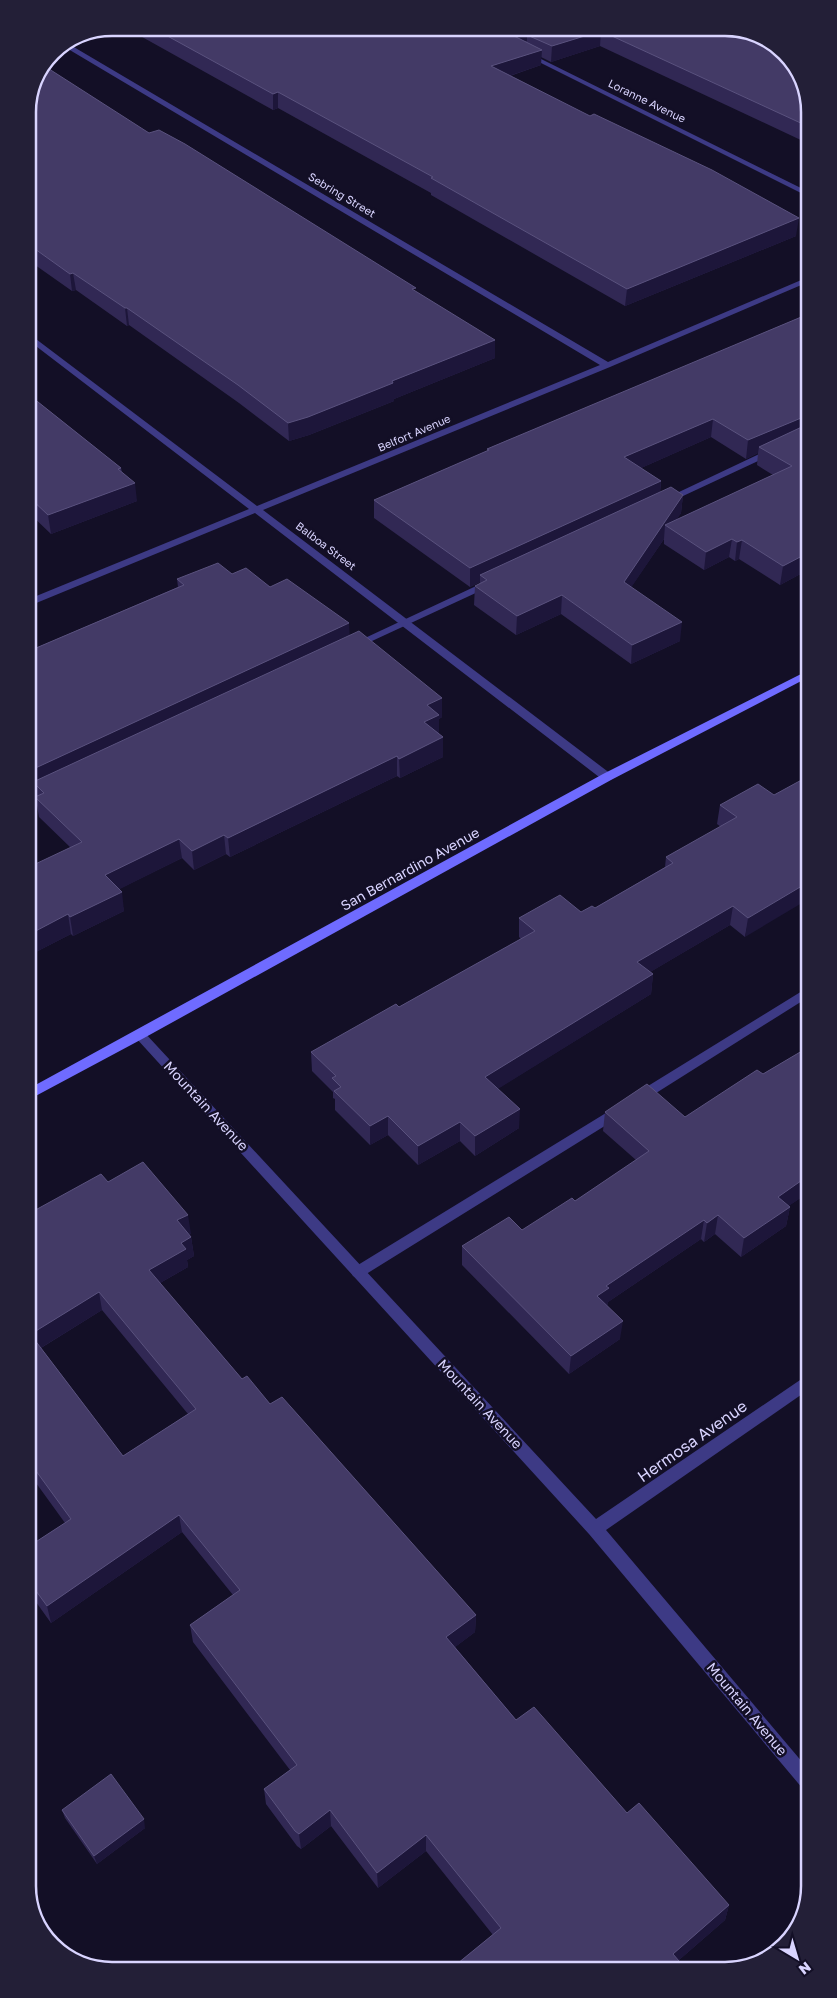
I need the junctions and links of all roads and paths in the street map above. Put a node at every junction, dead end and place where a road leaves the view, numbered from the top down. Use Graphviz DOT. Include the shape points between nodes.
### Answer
graph roads {
  1 [pos="72,48"];
  2 [pos="517,49"];
  3 [pos="801,191"];
  4 [pos="801,282"];
  5 [pos="36,342"];
  6 [pos="608,365"];
  7 [pos="779,448"];
  8 [pos="654,506"];
  9 [pos="258,510"];
  10 [pos="503,577"];
  11 [pos="36,600"];
  12 [pos="404,622"];
  13 [pos="342,652"];
  14 [pos="801,677"];
  15 [pos="607,777"];
  16 [pos="56,785"];
  17 [pos="36,795"];
  18 [pos="801,996"];
  19 [pos="140,1035"];
  20 [pos="36,1091"];
  21 [pos="358,1272"];
  22 [pos="801,1387"];
  23 [pos="595,1529"];
  24 [pos="801,1774"];
  1 -- 6 [label="street, Sebring Street"];
  2 -- 3 [label="street, Loranne Avenue"];
  4 -- 6 [label="street, Belfort Avenue"];
  5 -- 9 [label="street, Balboa Street"];
  6 -- 9 [label="street, Belfort Avenue"];
  7 -- 8 [label="street"];
  9 -- 11 [label="street, Belfort Avenue"];
  9 -- 12 [label="street, Balboa Street"];
  10 -- 12 [label="street"];
  12 -- 13 [label="street"];
  12 -- 15 [label="street, Balboa Street"];
  14 -- 15 [label="main road, San Bernardino Avenue"];
  15 -- 19 [label="main road, San Bernardino Avenue"];
  16 -- 17 [label="street"];
  18 -- 21 [label="street"];
  19 -- 20 [label="main road, San Bernardino Avenue"];
  19 -- 21 [label="street, Mountain Avenue"];
  21 -- 23 [label="street, Mountain Avenue"];
  22 -- 23 [label="street, Hermosa Avenue"];
  23 -- 24 [label="street, Mountain Avenue"];
}
